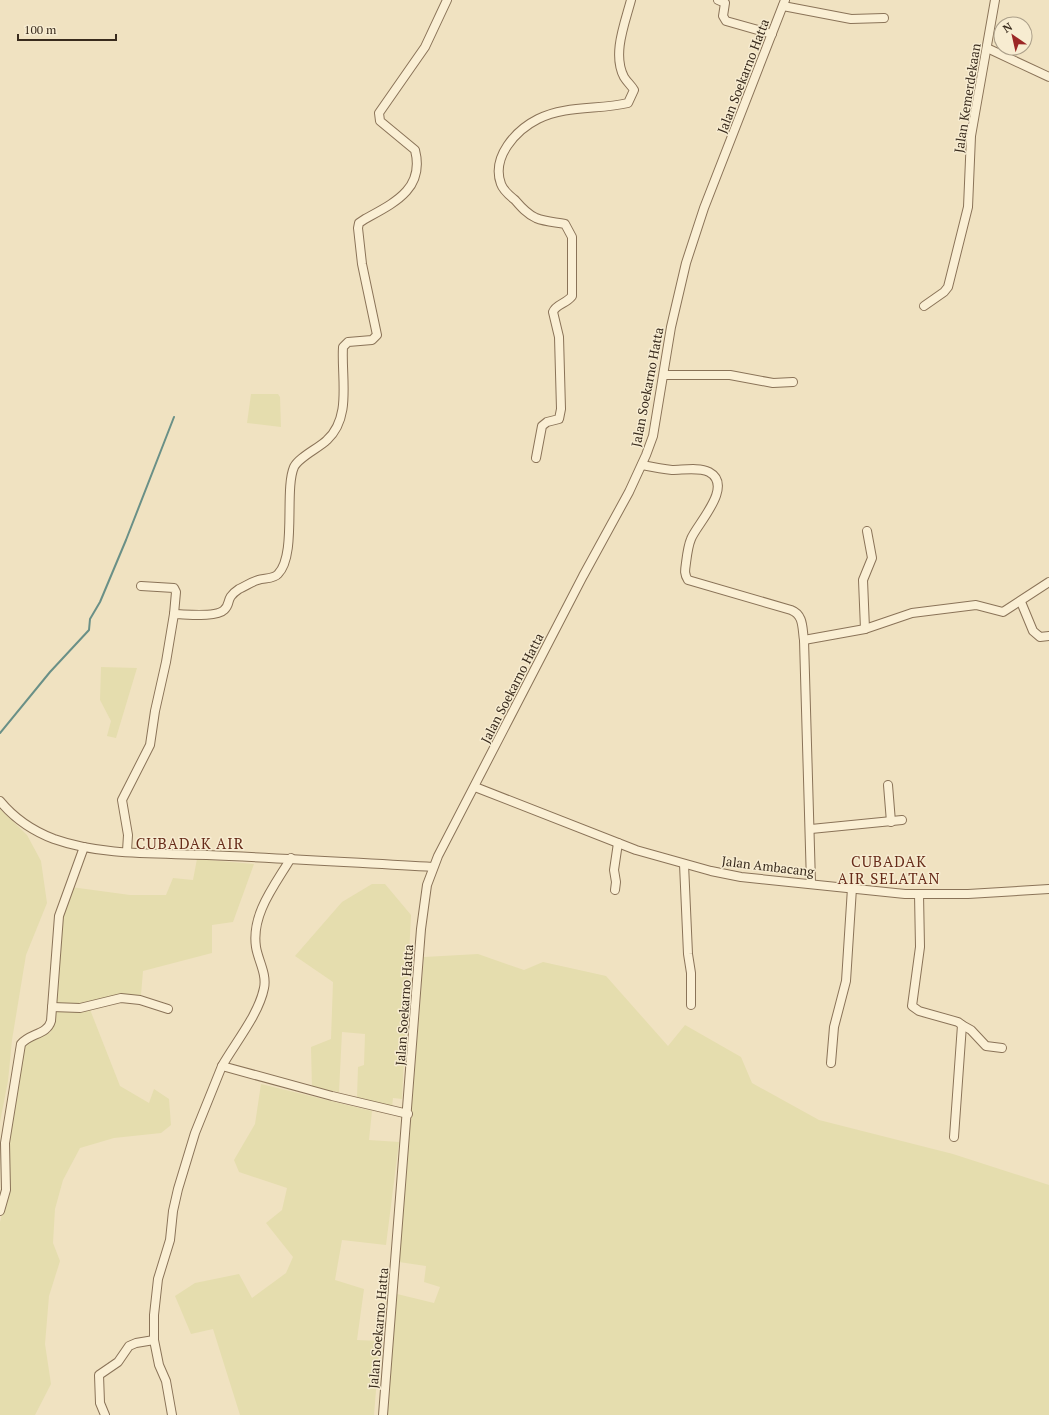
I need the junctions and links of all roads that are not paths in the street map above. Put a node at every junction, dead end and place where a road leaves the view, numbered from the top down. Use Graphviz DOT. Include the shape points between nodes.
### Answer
graph roads {
  1 [pos="447,0"];
  2 [pos="630,0"];
  3 [pos="718,0"];
  4 [pos="995,0"];
  5 [pos="784,3"];
  6 [pos="884,18"];
  7 [pos="772,34"];
  8 [pos="987,48"];
  9 [pos="1049,77"];
  10 [pos="924,306"];
  11 [pos="664,374"];
  12 [pos="793,382"];
  13 [pos="536,458"];
  14 [pos="642,465"];
  15 [pos="867,531"];
  16 [pos="1049,582"];
  17 [pos="141,586"];
  18 [pos="1020,602"];
  19 [pos="174,614"];
  20 [pos="865,628"];
  21 [pos="1049,636"];
  22 [pos="804,640"];
  23 [pos="888,785"];
  24 [pos="475,787"];
  25 [pos="0,801"];
  26 [pos="902,820"];
  27 [pos="891,822"];
  28 [pos="811,829"];
  29 [pos="618,843"];
  30 [pos="84,847"];
  31 [pos="127,851"];
  32 [pos="291,858"];
  33 [pos="684,864"];
  34 [pos="433,867"];
  35 [pos="812,883"];
  36 [pos="852,888"];
  37 [pos="1049,889"];
  38 [pos="615,890"];
  39 [pos="919,894"];
  40 [pos="691,1005"];
  41 [pos="52,1007"];
  42 [pos="168,1009"];
  43 [pos="962,1025"];
  44 [pos="1002,1048"];
  45 [pos="831,1063"];
  46 [pos="222,1066"];
  47 [pos="408,1114"];
  48 [pos="954,1137"];
  49 [pos="0,1211"];
  50 [pos="154,1340"];
  51 [pos="104,1415"];
  52 [pos="172,1415"];
  53 [pos="383,1415"];
  1 -- 19 [label="street" via="425,47 379,113 380,121 415,150 417,168 410,188 402,196 365,219 358,228 362,264 377,335 372,340 348,342 343,348 344,392 340,420 329,438 295,466 287,551 283,565 278,575 249,583 232,594 227,607 221,613"];
  2 -- 13 [label="street" via="620,48 620,67 624,78 634,90 628,103 553,113 538,119 518,133 505,148 501,158 501,186 525,211 550,223 565,224 572,237 572,296 568,301 555,307 553,312 559,337 561,409 559,419 542,426"];
  3 -- 7 [label="street" via="725,3 723,16 726,21"];
  4 -- 8 [label="street, Jalan Kemerdekaan"];
  5 -- 6 [label="street" via="851,19"];
  5 -- 7 [label="street, Jalan Soekarno Hatta"];
  7 -- 11 [label="street, Jalan Soekarno Hatta" via="700,219 675,308"];
  8 -- 9 [label="street"];
  8 -- 10 [label="street, Jalan Kemerdekaan" via="971,136 968,207 961,237 948,286 944,292"];
  11 -- 12 [label="street" via="730,375 772,383"];
  11 -- 14 [label="street, Jalan Soekarno Hatta" via="652,436"];
  14 -- 22 [label="street" via="670,470 708,472 714,477 717,492 714,504 691,539 685,576 695,583 796,612 801,618"];
  14 -- 24 [label="street, Jalan Soekarno Hatta"];
  15 -- 20 [label="street" via="872,558 863,580"];
  16 -- 18 [label="street"];
  17 -- 19 [label="street" via="174,588"];
  18 -- 20 [label="street" via="1003,612 972,605 912,613"];
  18 -- 21 [label="street" via="1037,636"];
  19 -- 31 [label="street" via="150,745 122,800 128,836"];
  20 -- 22 [label="street"];
  22 -- 28 [label="street"];
  23 -- 27 [label="street"];
  24 -- 29 [label="street, Jalan Ambacang"];
  24 -- 34 [label="street, Jalan Soekarno Hatta"];
  25 -- 30 [label="street" via="20,821 44,835"];
  26 -- 27 [label="street"];
  27 -- 28 [label="street"];
  28 -- 35 [label="street"];
  29 -- 33 [label="street, Jalan Ambacang"];
  29 -- 38 [label="street" via="614,870"];
  30 -- 31 [label="street"];
  30 -- 41 [label="street" via="59,916"];
  31 -- 32 [label="street"];
  32 -- 34 [label="street"];
  32 -- 46 [label="street" via="262,907 257,921 256,945 265,986"];
  33 -- 35 [label="street, Jalan Ambacang" via="741,877"];
  33 -- 40 [label="street"];
  34 -- 47 [label="street, Jalan Soekarno Hatta" via="421,929"];
  35 -- 36 [label="street, Jalan Ambacang"];
  36 -- 39 [label="street, Jalan Ambacang"];
  36 -- 45 [label="street" via="846,981 834,1027"];
  37 -- 39 [label="street, Jalan Ambacang"];
  39 -- 43 [label="street" via="920,947 912,1006 919,1011"];
  41 -- 42 [label="street" via="80,1008 121,998 140,1000"];
  41 -- 49 [label="street" via="50,1025 21,1044 4,1143 6,1190"];
  43 -- 44 [label="street" via="971,1030 988,1048"];
  43 -- 48 [label="street"];
  46 -- 47 [label="street"];
  46 -- 50 [label="street" via="196,1133 173,1211 170,1240 158,1280"];
  47 -- 53 [label="street, Jalan Soekarno Hatta"];
  50 -- 51 [label="street" via="129,1346 118,1362 99,1375 100,1403"];
  50 -- 52 [label="street"];
}
